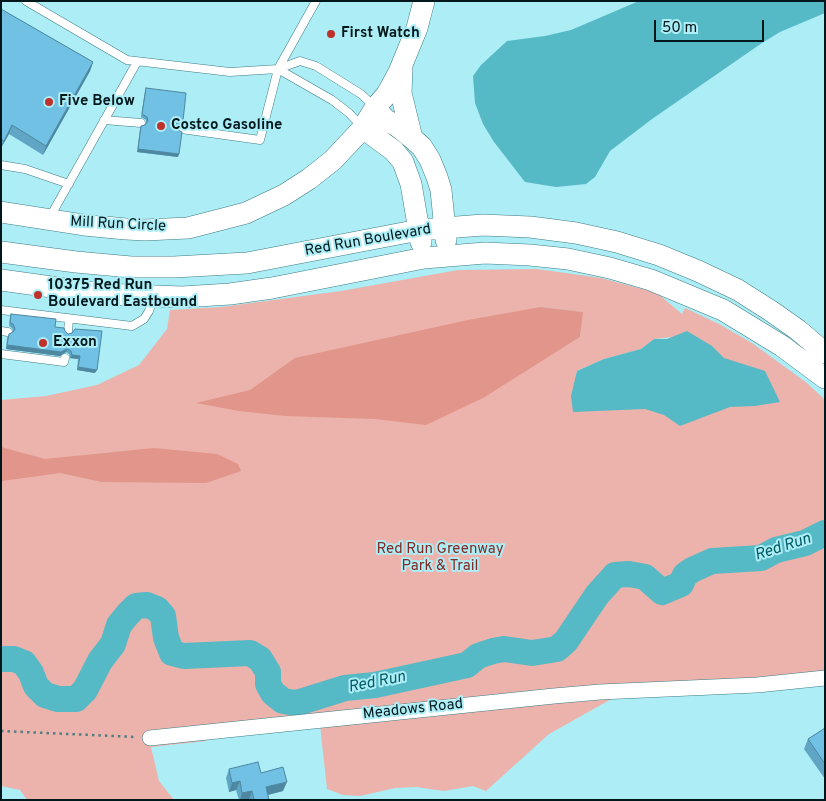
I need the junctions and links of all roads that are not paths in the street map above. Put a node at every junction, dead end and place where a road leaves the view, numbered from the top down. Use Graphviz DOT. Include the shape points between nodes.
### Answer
graph roads {
  1 [pos="26,1"];
  2 [pos="316,1"];
  3 [pos="424,1"];
  4 [pos="137,62"];
  5 [pos="402,64"];
  6 [pos="278,69"];
  7 [pos="375,108"];
  8 [pos="104,120"];
  9 [pos="141,123"];
  10 [pos="363,128"];
  11 [pos="181,129"];
  12 [pos="412,138"];
  13 [pos="333,160"];
  14 [pos="403,162"];
  15 [pos="1,166"];
  16 [pos="69,184"];
  17 [pos="1,212"];
  18 [pos="49,220"];
  19 [pos="445,228"];
  20 [pos="419,230"];
  21 [pos="1,252"];
  22 [pos="448,256"];
  23 [pos="424,258"];
  24 [pos="1,280"];
  25 [pos="153,296"];
  26 [pos="1,310"];
  27 [pos="69,319"];
  28 [pos="68,332"];
  29 [pos="825,353"];
  30 [pos="1,354"];
  31 [pos="65,358"];
  32 [pos="825,378"];
  33 [pos="825,678"];
  34 [pos="150,738"];
  1 -- 4 [label="lane" via="127,60"];
  2 -- 6 [label="lane"];
  3 -- 5 [label="main road, Mill Run Circle"];
  4 -- 6 [label="lane" via="230,72"];
  4 -- 8 [label="lane"];
  5 -- 7 [label="main road, Mill Run Circle" via="387,94"];
  5 -- 12 [label="main road" via="402,93"];
  6 -- 7 [label="lane" via="300,61 316,66 362,94"];
  6 -- 10 [label="lane" via="332,100"];
  6 -- 11 [label="lane" via="260,140"];
  7 -- 10 [label="main road, Mill Run Circle"];
  7 -- 12 [label="main road"];
  8 -- 9 [label="lane"];
  8 -- 16 [label="lane"];
  10 -- 13 [label="main road, Mill Run Circle"];
  10 -- 14 [label="main road" via="394,151"];
  12 -- 19 [label="main road" via="430,160 438,177"];
  13 -- 14 [label="main road" via="359,150 373,149 389,152"];
  13 -- 18 [label="main road, Mill Run Circle" via="284,195 246,213 188,228 126,229"];
  14 -- 20 [label="main road" via="411,184"];
  15 -- 16 [label="lane"];
  16 -- 18 [label="lane"];
  17 -- 18 [label="main road, Mill Run Circle"];
  19 -- 20 [label="main road, Red Run Boulevard"];
  19 -- 22 [label="main road"];
  19 -- 29 [label="main road, Red Run Boulevard" via="482,225 539,228 617,242 659,255 738,290 791,325"];
  20 -- 21 [label="main road, Red Run Boulevard" via="247,263 174,267 131,267"];
  20 -- 23 [label="main road"];
  22 -- 23 [label="main road, Red Run Boulevard"];
  22 -- 32 [label="main road, Red Run Boulevard" via="485,254 568,259 651,280 731,315 782,346"];
  23 -- 25 [label="main road, Red Run Boulevard" via="239,293"];
  24 -- 25 [label="main road, Red Run Boulevard" via="92,293"];
  25 -- 27 [label="lane" via="144,319 132,326"];
  26 -- 27 [label="lane"];
  27 -- 28 [label="lane"];
  30 -- 31 [label="lane" via="64,362"];
  33 -- 34 [label="street, Meadows Road" via="758,685 554,696"];
}
